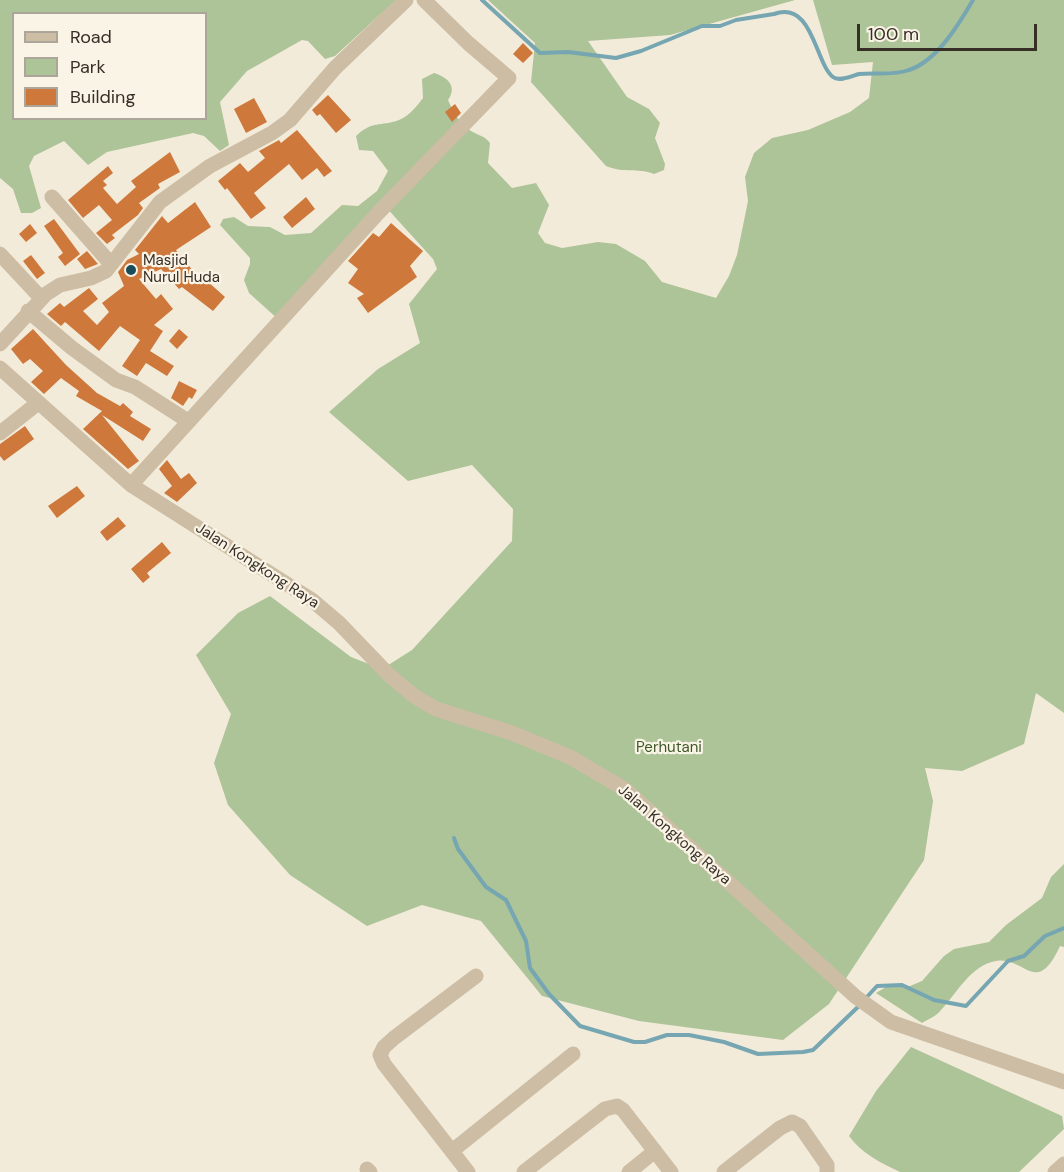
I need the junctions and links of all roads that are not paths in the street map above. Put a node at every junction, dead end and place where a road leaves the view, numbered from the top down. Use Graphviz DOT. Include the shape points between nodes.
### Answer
graph roads {
  1 [pos="406,0"];
  2 [pos="425,1"];
  3 [pos="52,197"];
  4 [pos="0,254"];
  5 [pos="111,264"];
  6 [pos="41,298"];
  7 [pos="28,311"];
  8 [pos="0,344"];
  9 [pos="0,368"];
  10 [pos="38,403"];
  11 [pos="188,421"];
  12 [pos="0,433"];
  13 [pos="131,485"];
  14 [pos="476,976"];
  15 [pos="573,1054"];
  16 [pos="1064,1082"];
  17 [pos="452,1151"];
  18 [pos="654,1151"];
  19 [pos="1064,1164"];
  20 [pos="468,1172"];
  21 [pos="524,1172"];
  22 [pos="629,1172"];
  23 [pos="671,1172"];
  24 [pos="724,1172"];
  25 [pos="827,1172"];
  26 [pos="1054,1172"];
  1 -- 5 [label="street" via="320,83 290,120 210,166 160,202"];
  2 -- 11 [label="street" via="509,78 379,212"];
  3 -- 5 [label="street"];
  4 -- 6 [label="street"];
  5 -- 6 [label="street" via="98,275 60,285"];
  6 -- 7 [label="street"];
  7 -- 8 [label="street"];
  7 -- 11 [label="street" via="116,380 135,387"];
  9 -- 10 [label="street, Jalan Kongkong Raya"];
  10 -- 12 [label="street"];
  10 -- 13 [label="street, Jalan Kongkong Raya"];
  11 -- 13 [label="street"];
  13 -- 16 [label="street, Jalan Kongkong Raya" via="312,600 414,696 436,709 512,733 570,757 626,790 862,1001 891,1022"];
  14 -- 17 [label="street" via="394,1038 380,1055"];
  15 -- 17 [label="street"];
  17 -- 20 [label="street"];
  18 -- 21 [label="street" via="623,1110 611,1107"];
  18 -- 22 [label="street"];
  18 -- 23 [label="street"];
  19 -- 26 [label="street"];
  24 -- 25 [label="street" via="792,1122 800,1126 827,1165"];
}
